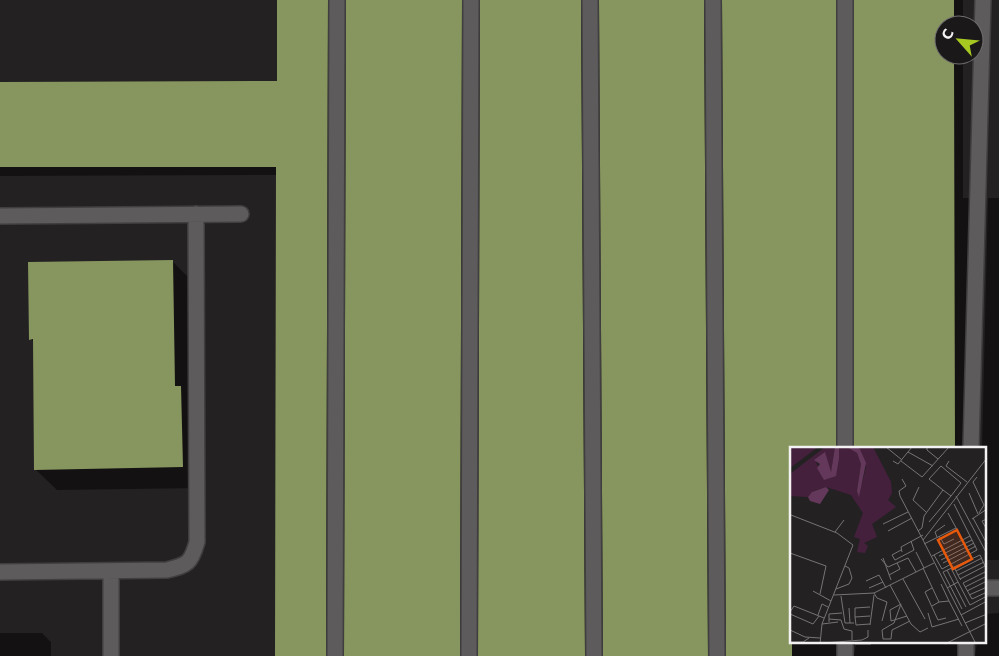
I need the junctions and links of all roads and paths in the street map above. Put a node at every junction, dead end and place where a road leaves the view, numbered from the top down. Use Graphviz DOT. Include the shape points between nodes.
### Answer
graph roads {
  1 [pos="337,0"];
  2 [pos="472,0"];
  3 [pos="590,0"];
  4 [pos="713,0"];
  5 [pos="845,0"];
  6 [pos="983,0"];
  7 [pos="196,214"];
  8 [pos="241,214"];
  9 [pos="0,216"];
  10 [pos="845,447"];
  11 [pos="970,447"];
  12 [pos="111,571"];
  13 [pos="0,572"];
  14 [pos="986,588"];
  15 [pos="999,588"];
  16 [pos="111,656"];
  17 [pos="335,656"];
  18 [pos="469,656"];
  19 [pos="594,656"];
  20 [pos="717,656"];
  1 -- 17 [label="lane"];
  2 -- 18 [label="lane"];
  3 -- 19 [label="lane"];
  4 -- 20 [label="lane"];
  5 -- 10 [label="lane"];
  6 -- 11 [label="lane"];
  7 -- 8 [label="lane"];
  7 -- 9 [label="lane"];
  7 -- 12 [label="lane" via="198,542 184,566 167,570"];
  12 -- 13 [label="lane"];
  12 -- 16 [label="lane"];
  14 -- 15 [label="lane"];
}
